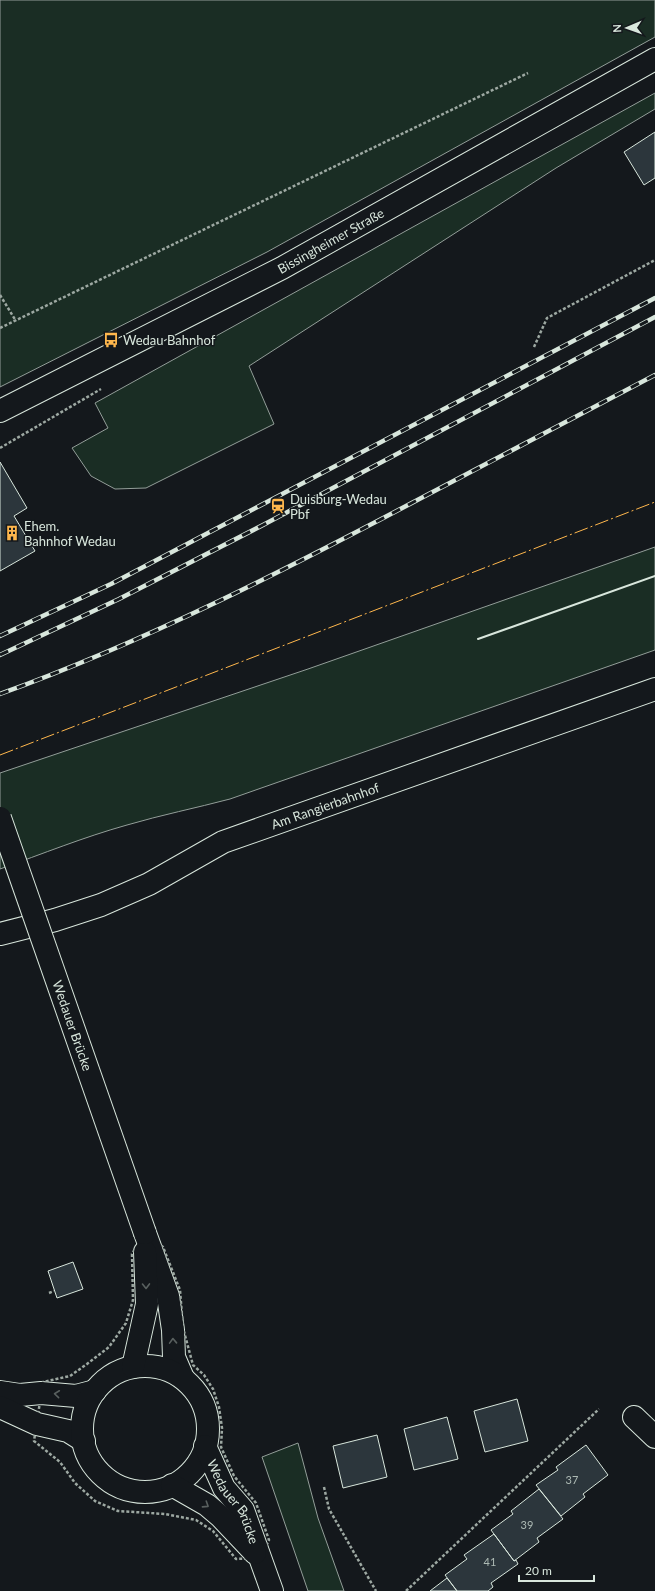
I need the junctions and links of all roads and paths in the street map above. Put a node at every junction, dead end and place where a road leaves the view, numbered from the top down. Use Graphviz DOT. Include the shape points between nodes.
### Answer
graph roads {
  1 [pos="655,59"];
  2 [pos="528,73"];
  3 [pos="655,260"];
  4 [pos="0,295"];
  5 [pos="16,321"];
  6 [pos="0,328"];
  7 [pos="534,346"];
  8 [pos="0,411"];
  9 [pos="655,689"];
  10 [pos="0,818"];
  11 [pos="0,934"];
  12 [pos="145,1233"];
  13 [pos="54,1291"];
  14 [pos="49,1293"];
  15 [pos="133,1367"];
  16 [pos="183,1378"];
  17 [pos="44,1382"];
  18 [pos="95,1391"];
  19 [pos="0,1392"];
  20 [pos="0,1407"];
  21 [pos="599,1409"];
  22 [pos="634,1417"];
  23 [pos="655,1437"];
  24 [pos="34,1441"];
  25 [pos="84,1441"];
  26 [pos="205,1446"];
  27 [pos="172,1485"];
  28 [pos="324,1487"];
  29 [pos="260,1558"];
  30 [pos="272,1591"];
  31 [pos="376,1591"];
  32 [pos="406,1591"];
  1 -- 8 [label="street, Bissingheimer Straße" via="282,268"];
  2 -- 5 [label="path"];
  3 -- 7 [label="path" via="547,318"];
  4 -- 5 [label="path"];
  5 -- 6 [label="path"];
  9 -- 11 [label="street, Am Rangierbahnhof" via="223,842 149,884 101,905"];
  10 -- 12 [label="street, Wedauer Brücke, bridge"];
  12 -- 15 [label="street, Wedauer Brücke, one-way" via="147,1304"];
  16 -- 12 [label="street, Wedauer Brücke, one-way" via="174,1357 168,1296"];
  12 -- 17 [label="path" via="132,1254 133,1300 126,1323 109,1347 87,1364 70,1376"];
  12 -- 29 [label="path" via="163,1247 180,1290 183,1328 193,1366 204,1375 213,1389 219,1407 222,1428 220,1447 234,1476 256,1503 269,1540"];
  13 -- 14 [label="path"];
  15 -- 16 [label="street" via="159,1367"];
  15 -- 18 [label="street" via="118,1372"];
  16 -- 26 [label="street" via="205,1408 208,1434"];
  18 -- 19 [label="street, one-way" via="76,1396"];
  18 -- 25 [label="street" via="84,1414"];
  20 -- 25 [label="street" via="36,1424 68,1431"];
  21 -- 32 [label="path"];
  22 -- 23 [label="street"];
  24 -- 29 [label="path" via="60,1462 75,1483 95,1501 118,1511 165,1514 196,1520 213,1531 236,1559"];
  25 -- 27 [label="street" via="98,1469 112,1482 123,1487 148,1491"];
  26 -- 27 [label="street" via="193,1469"];
  26 -- 29 [label="street, Wedauer Brücke" via="224,1488 243,1510"];
  27 -- 29 [label="street, Wedauer Brücke, one-way" via="216,1512"];
  28 -- 31 [label="path" via="329,1509"];
  29 -- 30 [label="street, Wedauer Brücke"];
}
